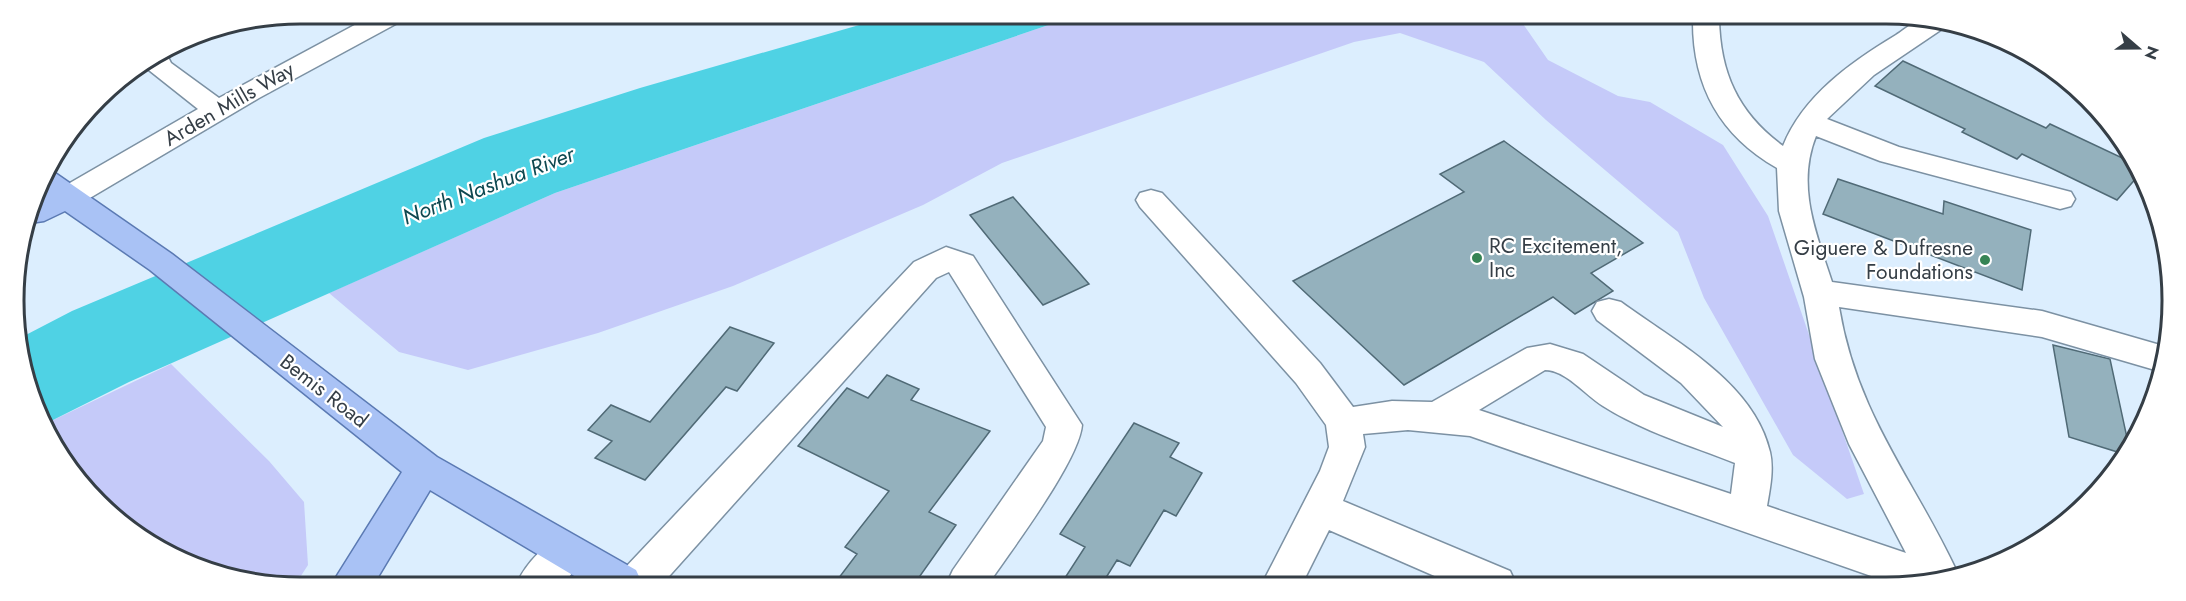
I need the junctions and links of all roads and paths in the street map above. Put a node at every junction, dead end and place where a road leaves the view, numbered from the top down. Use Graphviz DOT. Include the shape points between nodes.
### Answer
graph roads {
  1 [pos="376,24"];
  2 [pos="1706,24"];
  3 [pos="1928,27"];
  4 [pos="158,64"];
  5 [pos="217,110"];
  6 [pos="1809,123"];
  7 [pos="1792,164"];
  8 [pos="50,183"];
  9 [pos="67,198"];
  10 [pos="2060,199"];
  11 [pos="1151,200"];
  12 [pos="40,210"];
  13 [pos="1820,291"];
  14 [pos="1609,311"];
  15 [pos="2156,357"];
  16 [pos="1437,417"];
  17 [pos="1344,424"];
  18 [pos="1753,454"];
  19 [pos="424,468"];
  20 [pos="1320,509"];
  21 [pos="1747,516"];
  22 [pos="567,552"];
  23 [pos="1935,573"];
  24 [pos="1923,575"];
  25 [pos="356,577"];
  26 [pos="543,577"];
  27 [pos="611,577"];
  28 [pos="643,577"];
  29 [pos="971,577"];
  30 [pos="1285,577"];
  31 [pos="1480,577"];
  1 -- 5 [label="lane, Arden Mills Way"];
  2 -- 7 [label="lane" via="1707,54 1722,101 1741,129 1775,156"];
  3 -- 6 [label="lane" via="1868,64"];
  4 -- 5 [label="lane"];
  5 -- 9 [label="lane, Arden Mills Way"];
  6 -- 7 [label="lane"];
  6 -- 10 [label="lane" via="1890,154"];
  7 -- 13 [label="lane" via="1790,177 1797,221"];
  8 -- 9 [label="main road, Bemis Road"];
  9 -- 12 [label="main road"];
  9 -- 19 [label="main road, Bemis Road" via="161,262"];
  11 -- 17 [label="lane" via="1308,374"];
  13 -- 15 [label="lane" via="2042,324"];
  13 -- 23 [label="lane" via="1831,356 1846,399"];
  14 -- 18 [label="lane" via="1717,393 1747,432"];
  16 -- 17 [label="lane" via="1372,416"];
  16 -- 18 [label="lane" via="1539,357 1550,356 1575,367 1637,408"];
  16 -- 21 [label="lane" via="1471,422"];
  17 -- 20 [label="lane" via="1347,447"];
  18 -- 21 [label="lane"];
  19 -- 22 [label="main road, Bemis Road"];
  19 -- 25 [label="main road"];
  20 -- 30 [label="lane"];
  20 -- 31 [label="lane"];
  21 -- 24 [label="lane"];
  22 -- 26 [label="lane"];
  22 -- 27 [label="main road, Bemis Road"];
  28 -- 29 [label="lane" via="925,270 946,260 962,264 1064,425 1064,437 1057,450"];
}
